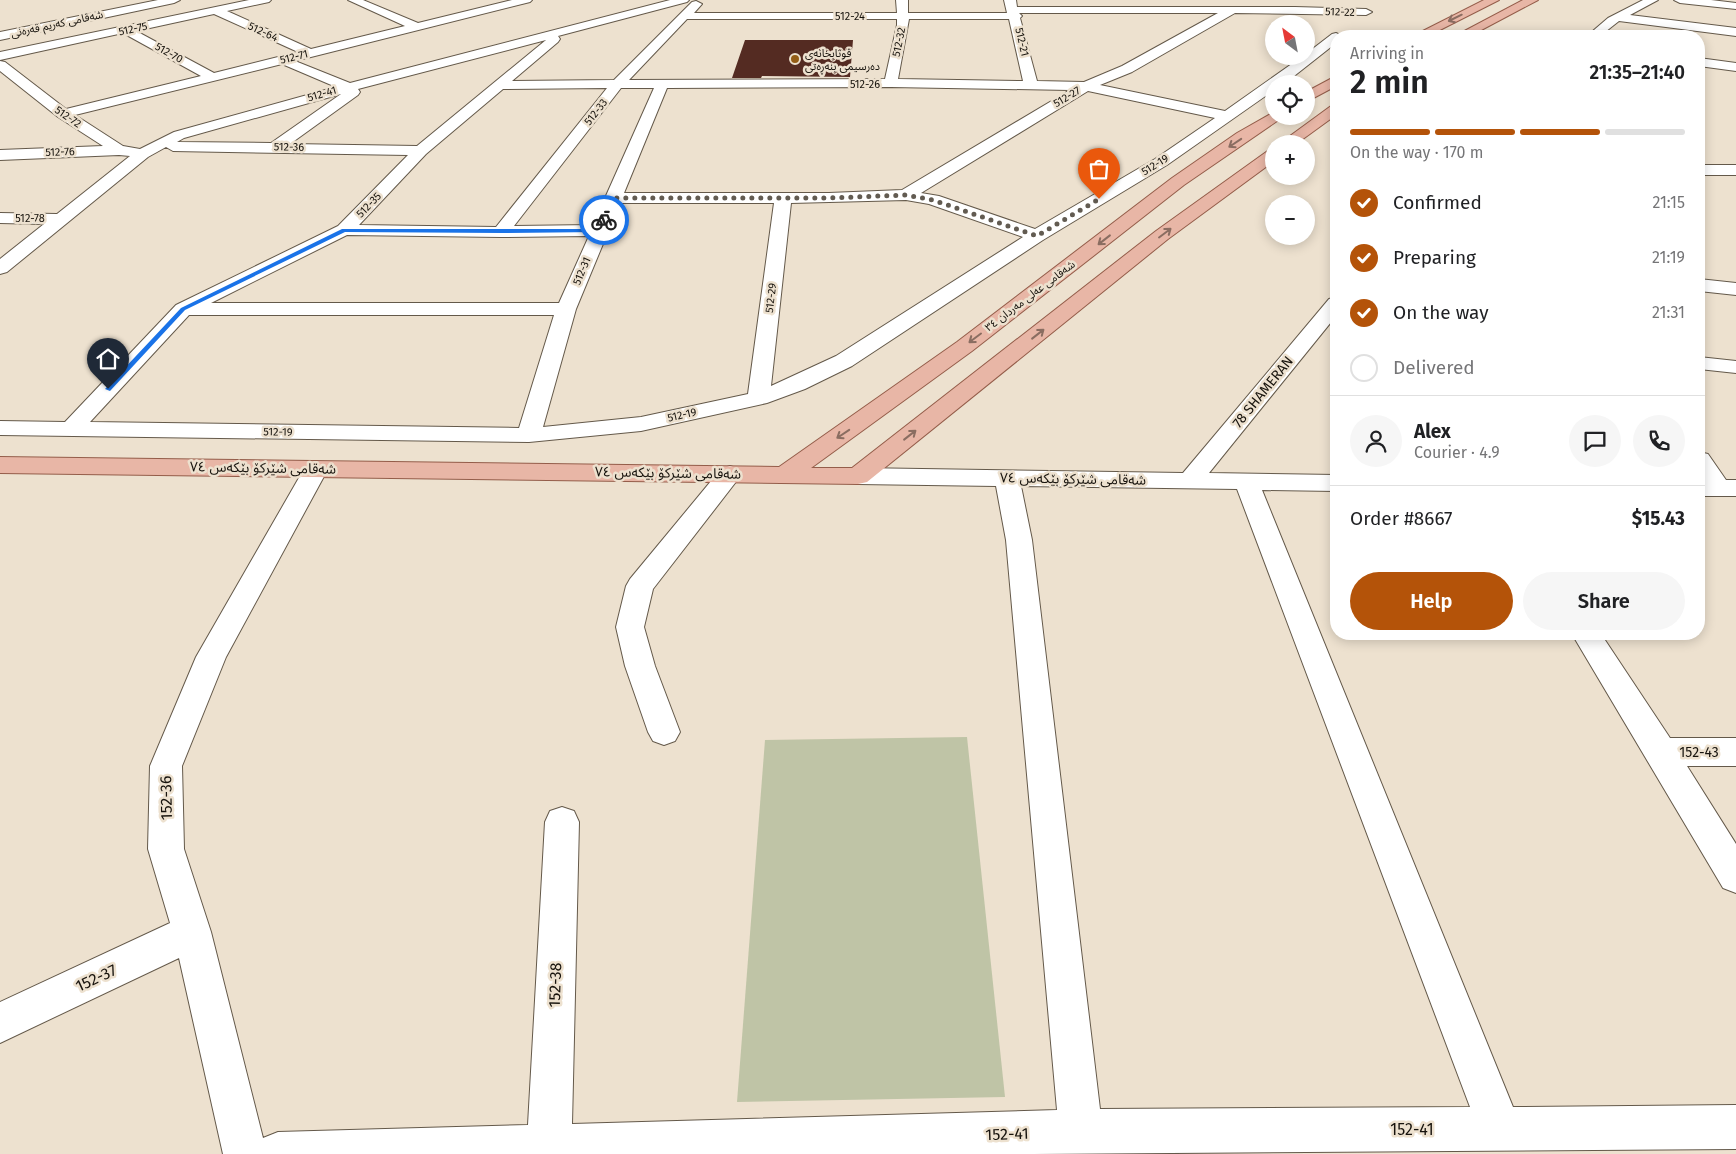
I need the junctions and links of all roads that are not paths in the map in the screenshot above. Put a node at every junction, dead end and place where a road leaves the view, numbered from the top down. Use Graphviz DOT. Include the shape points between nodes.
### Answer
graph roads {
  1 [pos="174,0"];
  2 [pos="265,0"];
  3 [pos="354,0"];
  4 [pos="701,0"];
  5 [pos="902,0"];
  6 [pos="1284,0"];
  7 [pos="1493,0"];
  8 [pos="1532,0"];
  9 [pos="1652,0"];
  10 [pos="1680,0"];
  11 [pos="518,1"];
  12 [pos="670,1"];
  13 [pos="1377,4"];
  14 [pos="142,6"];
  15 [pos="1736,6"];
  16 [pos="1013,9"];
  17 [pos="1233,10"];
  18 [pos="1294,10"];
  19 [pos="216,11"];
  20 [pos="1366,12"];
  21 [pos="685,16"];
  22 [pos="903,16"];
  23 [pos="1617,17"];
  24 [pos="174,20"];
  25 [pos="418,26"];
  26 [pos="126,30"];
  27 [pos="1344,30"];
  28 [pos="1431,30"];
  29 [pos="1473,30"];
  30 [pos="1601,30"];
  31 [pos="562,32"];
  32 [pos="1736,32"];
  33 [pos="0,36"];
  34 [pos="1330,41"];
  35 [pos="309,53"];
  36 [pos="0,56"];
  37 [pos="283,60"];
  38 [pos="1705,63"];
  39 [pos="0,65"];
  40 [pos="1736,67"];
  41 [pos="1286,75"];
  42 [pos="212,77"];
  43 [pos="367,83"];
  44 [pos="891,83"];
  45 [pos="24,84"];
  46 [pos="1330,84"];
  47 [pos="499,85"];
  48 [pos="617,85"];
  49 [pos="662,85"];
  50 [pos="1031,85"];
  51 [pos="1086,86"];
  52 [pos="348,87"];
  53 [pos="8,90"];
  54 [pos="1265,90"];
  55 [pos="1315,93"];
  56 [pos="1330,112"];
  57 [pos="62,114"];
  58 [pos="1227,116"];
  59 [pos="1265,123"];
  60 [pos="1298,135"];
  61 [pos="156,146"];
  62 [pos="277,146"];
  63 [pos="119,150"];
  64 [pos="421,151"];
  65 [pos="143,154"];
  66 [pos="0,155"];
  67 [pos="1265,160"];
  68 [pos="1705,170"];
  69 [pos="1736,170"];
  70 [pos="906,195"];
  71 [pos="783,197"];
  72 [pos="614,198"];
  73 [pos="0,218"];
  74 [pos="60,219"];
  75 [pos="344,230"];
  76 [pos="599,230"];
  77 [pos="501,232"];
  78 [pos="1037,236"];
  79 [pos="0,268"];
  80 [pos="1705,286"];
  81 [pos="1736,289"];
  82 [pos="183,309"];
  83 [pos="566,310"];
  84 [pos="1330,310"];
  85 [pos="1705,364"];
  86 [pos="1736,367"];
  87 [pos="759,398"];
  88 [pos="0,428"];
  89 [pos="71,429"];
  90 [pos="529,434"];
  91 [pos="0,465"];
  92 [pos="316,468"];
  93 [pos="1705,468"];
  94 [pos="730,474"];
  95 [pos="784,475"];
  96 [pos="858,476"];
  97 [pos="1007,478"];
  98 [pos="1190,481"];
  99 [pos="1246,482"];
  100 [pos="1330,483"];
  101 [pos="1718,488"];
  102 [pos="1590,640"];
  103 [pos="664,732"];
  104 [pos="1661,752"];
  105 [pos="1736,752"];
  106 [pos="562,822"];
  107 [pos="1736,876"];
  108 [pos="192,932"];
  109 [pos="0,1023"];
  110 [pos="1736,1127"];
  111 [pos="1500,1128"];
  112 [pos="1081,1131"];
  113 [pos="550,1151"];
  114 [pos="245,1154"];
  115 [pos="278,1154"];
  1 -- 14 [label="street, شەقامی کەریم قەرەنی"];
  2 -- 19 [label="street, 512-75"];
  3 -- 25 [label="street"];
  4 -- 21 [label="street, 512-33"];
  5 -- 22 [label="street, 512-32"];
  6 -- 18 [label="street"];
  7 -- 28 [label="main road, one-way"];
  8 -- 29 [label="main road"];
  9 -- 23 [label="street"];
  10 -- 15 [label="street"];
  11 -- 25 [label="street, 512-71"];
  12 -- 31 [label="street, 512-41"];
  13 -- 20 [label="street, 512-19"];
  14 -- 24 [label="street"];
  14 -- 33 [label="street, شەقامی کەریم قەرەنی"];
  16 -- 17 [label="street, 512-22"];
  16 -- 22 [label="street, 512-24"];
  16 -- 50 [label="street, 512-21"];
  17 -- 18 [label="street, 512-22"];
  17 -- 51 [label="street, 512-27" via="1127,68"];
  18 -- 20 [label="street, 512-22"];
  19 -- 24 [label="street, 512-75"];
  19 -- 35 [label="street, 512-64"];
  20 -- 27 [label="street, 512-19"];
  21 -- 22 [label="street, 512-24"];
  21 -- 48 [label="street, 512-33"];
  22 -- 44 [label="street, 512-32"];
  23 -- 30 [label="street"];
  23 -- 32 [label="street"];
  24 -- 26 [label="street, 512-75"];
  25 -- 35 [label="street, 512-71"];
  26 -- 36 [label="street, 512-75"];
  26 -- 42 [label="street, 512-70"];
  31 -- 43 [label="street, 512-41"];
  31 -- 47 [label="street, 512-35"];
  34 -- 41 [label="street, 512-19"];
  35 -- 37 [label="street, 512-71"];
  37 -- 42 [label="street, 512-71"];
  37 -- 52 [label="street"];
  38 -- 40 [label="street"];
  39 -- 45 [label="street, 512-72"];
  42 -- 57 [label="street, 512-71"];
  43 -- 52 [label="street, 512-41"];
  43 -- 62 [label="street"];
  44 -- 49 [label="street, 512-26"];
  44 -- 50 [label="street, 512-26"];
  45 -- 53 [label="street"];
  45 -- 57 [label="street, 512-72"];
  46 -- 55 [label="main road"];
  47 -- 48 [label="street, 512-26"];
  47 -- 64 [label="street, 512-35"];
  48 -- 49 [label="street, 512-26"];
  48 -- 77 [label="street, 512-33"];
  49 -- 72 [label="street, 512-31"];
  50 -- 51 [label="street, 512-26"];
  51 -- 58 [label="street, 512-26"];
  51 -- 70 [label="street, 512-27"];
  52 -- 61 [label="street, 512-41" via="179,135"];
  54 -- 58 [label="street, 512-19"];
  56 -- 60 [label="main road"];
  57 -- 63 [label="street, 512-72"];
  58 -- 78 [label="street, 512-19" via="1161,162"];
  59 -- 95 [label="main road, شەقامی عەلی مەردان ٣٤, one-way" via="1199,167 1009,313"];
  61 -- 62 [label="street, 512-36"];
  61 -- 65 [label="street, 512-41"];
  62 -- 64 [label="street, 512-36"];
  63 -- 65 [label="street, 512-72"];
  63 -- 66 [label="street, 512-76"];
  64 -- 75 [label="street, 512-35"];
  65 -- 74 [label="street, 512-41"];
  96 -- 67 [label="main road, one-way" via="1162,235"];
  68 -- 69 [label="street"];
  70 -- 71 [label="street"];
  70 -- 78 [label="street" via="933,200"];
  71 -- 72 [label="street"];
  71 -- 87 [label="street, 512-29"];
  72 -- 76 [label="street, 512-31"];
  73 -- 74 [label="street, 512-78"];
  74 -- 79 [label="street, 512-41"];
  75 -- 77 [label="street"];
  75 -- 82 [label="street, 512-35"];
  76 -- 77 [label="street"];
  76 -- 83 [label="street, 512-31"];
  78 -- 87 [label="street, 512-19" via="844,361"];
  80 -- 81 [label="street"];
  82 -- 83 [label="street"];
  82 -- 89 [label="street, 512-35"];
  83 -- 90 [label="street, 512-31"];
  84 -- 98 [label="street, 78 SHAMERAN"];
  85 -- 86 [label="street"];
  87 -- 90 [label="street, 512-19" via="641,424"];
  88 -- 89 [label="street, 512-19"];
  89 -- 90 [label="street, 512-19"];
  91 -- 92 [label="main road, شەقامی شێرکۆ بێکەس ٧٤"];
  92 -- 94 [label="main road, شەقامی شێرکۆ بێکەس ٧٤"];
  92 -- 108 [label="street, 152-36" via="211,658 166,766 166,849"];
  93 -- 101 [label="street"];
  94 -- 95 [label="main road, شەقامی شێرکۆ بێکەس ٧٤"];
  94 -- 103 [label="street" via="640,586 630,627 640,666"];
  95 -- 96 [label="main road, شەقامی شێرکۆ بێکەس ٧٤"];
  96 -- 97 [label="street, شەقامی شێرکۆ بێکەس ٧٤"];
  97 -- 98 [label="street, شەقامی شێرکۆ بێکەس ٧٤"];
  97 -- 112 [label="street" via="1019,540"];
  98 -- 99 [label="street, شەقامی شێرکۆ بێکەس ٧٤"];
  99 -- 100 [label="street, شەقامی شێرکۆ بێکەس ٧٤"];
  99 -- 111 [label="street"];
  102 -- 104 [label="street"];
  104 -- 105 [label="street, 152-43"];
  104 -- 107 [label="street"];
  106 -- 113 [label="street, 152-38"];
  108 -- 109 [label="street, 152-37"];
  108 -- 114 [label="street, 152-36"];
  110 -- 111 [label="street, 152-41"];
  111 -- 112 [label="street, 152-41"];
  112 -- 113 [label="street, 152-41"];
  113 -- 115 [label="street, 152-41"];
}
